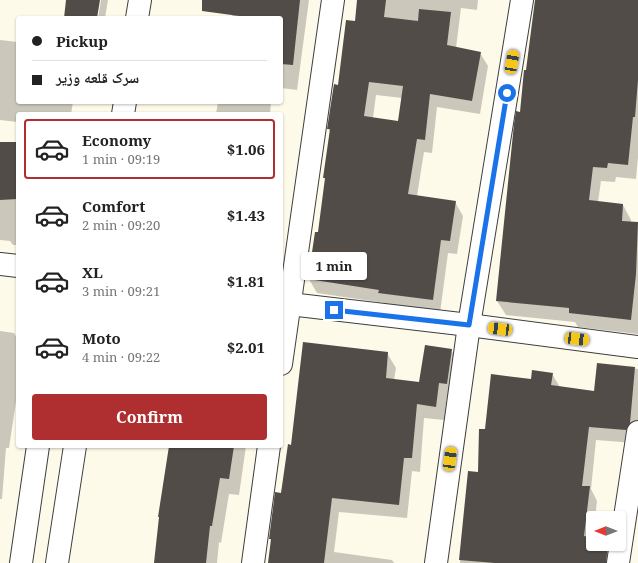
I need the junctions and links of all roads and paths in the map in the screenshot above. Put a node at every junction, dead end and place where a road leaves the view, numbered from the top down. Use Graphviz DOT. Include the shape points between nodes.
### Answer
graph roads {
  1 [pos="140,0"];
  2 [pos="333,0"];
  3 [pos="522,0"];
  4 [pos="137,16"];
  5 [pos="0,264"];
  6 [pos="16,266"];
  7 [pos="285,304"];
  8 [pos="469,325"];
  9 [pos="283,334"];
  10 [pos="638,347"];
  11 [pos="638,432"];
  12 [pos="38,448"];
  13 [pos="75,448"];
  14 [pos="270,448"];
  15 [pos="21,563"];
  16 [pos="57,563"];
  17 [pos="253,563"];
  18 [pos="436,563"];
  19 [pos="618,563"];
  1 -- 4 [label="street"];
  2 -- 7 [label="street"];
  3 -- 8 [label="street"];
  5 -- 6 [label="street"];
  7 -- 8 [label="street"];
  7 -- 9 [label="street"];
  8 -- 10 [label="street"];
  8 -- 18 [label="street"];
  11 -- 19 [label="street"];
  12 -- 15 [label="street"];
  13 -- 16 [label="street"];
  14 -- 17 [label="street"];
}
